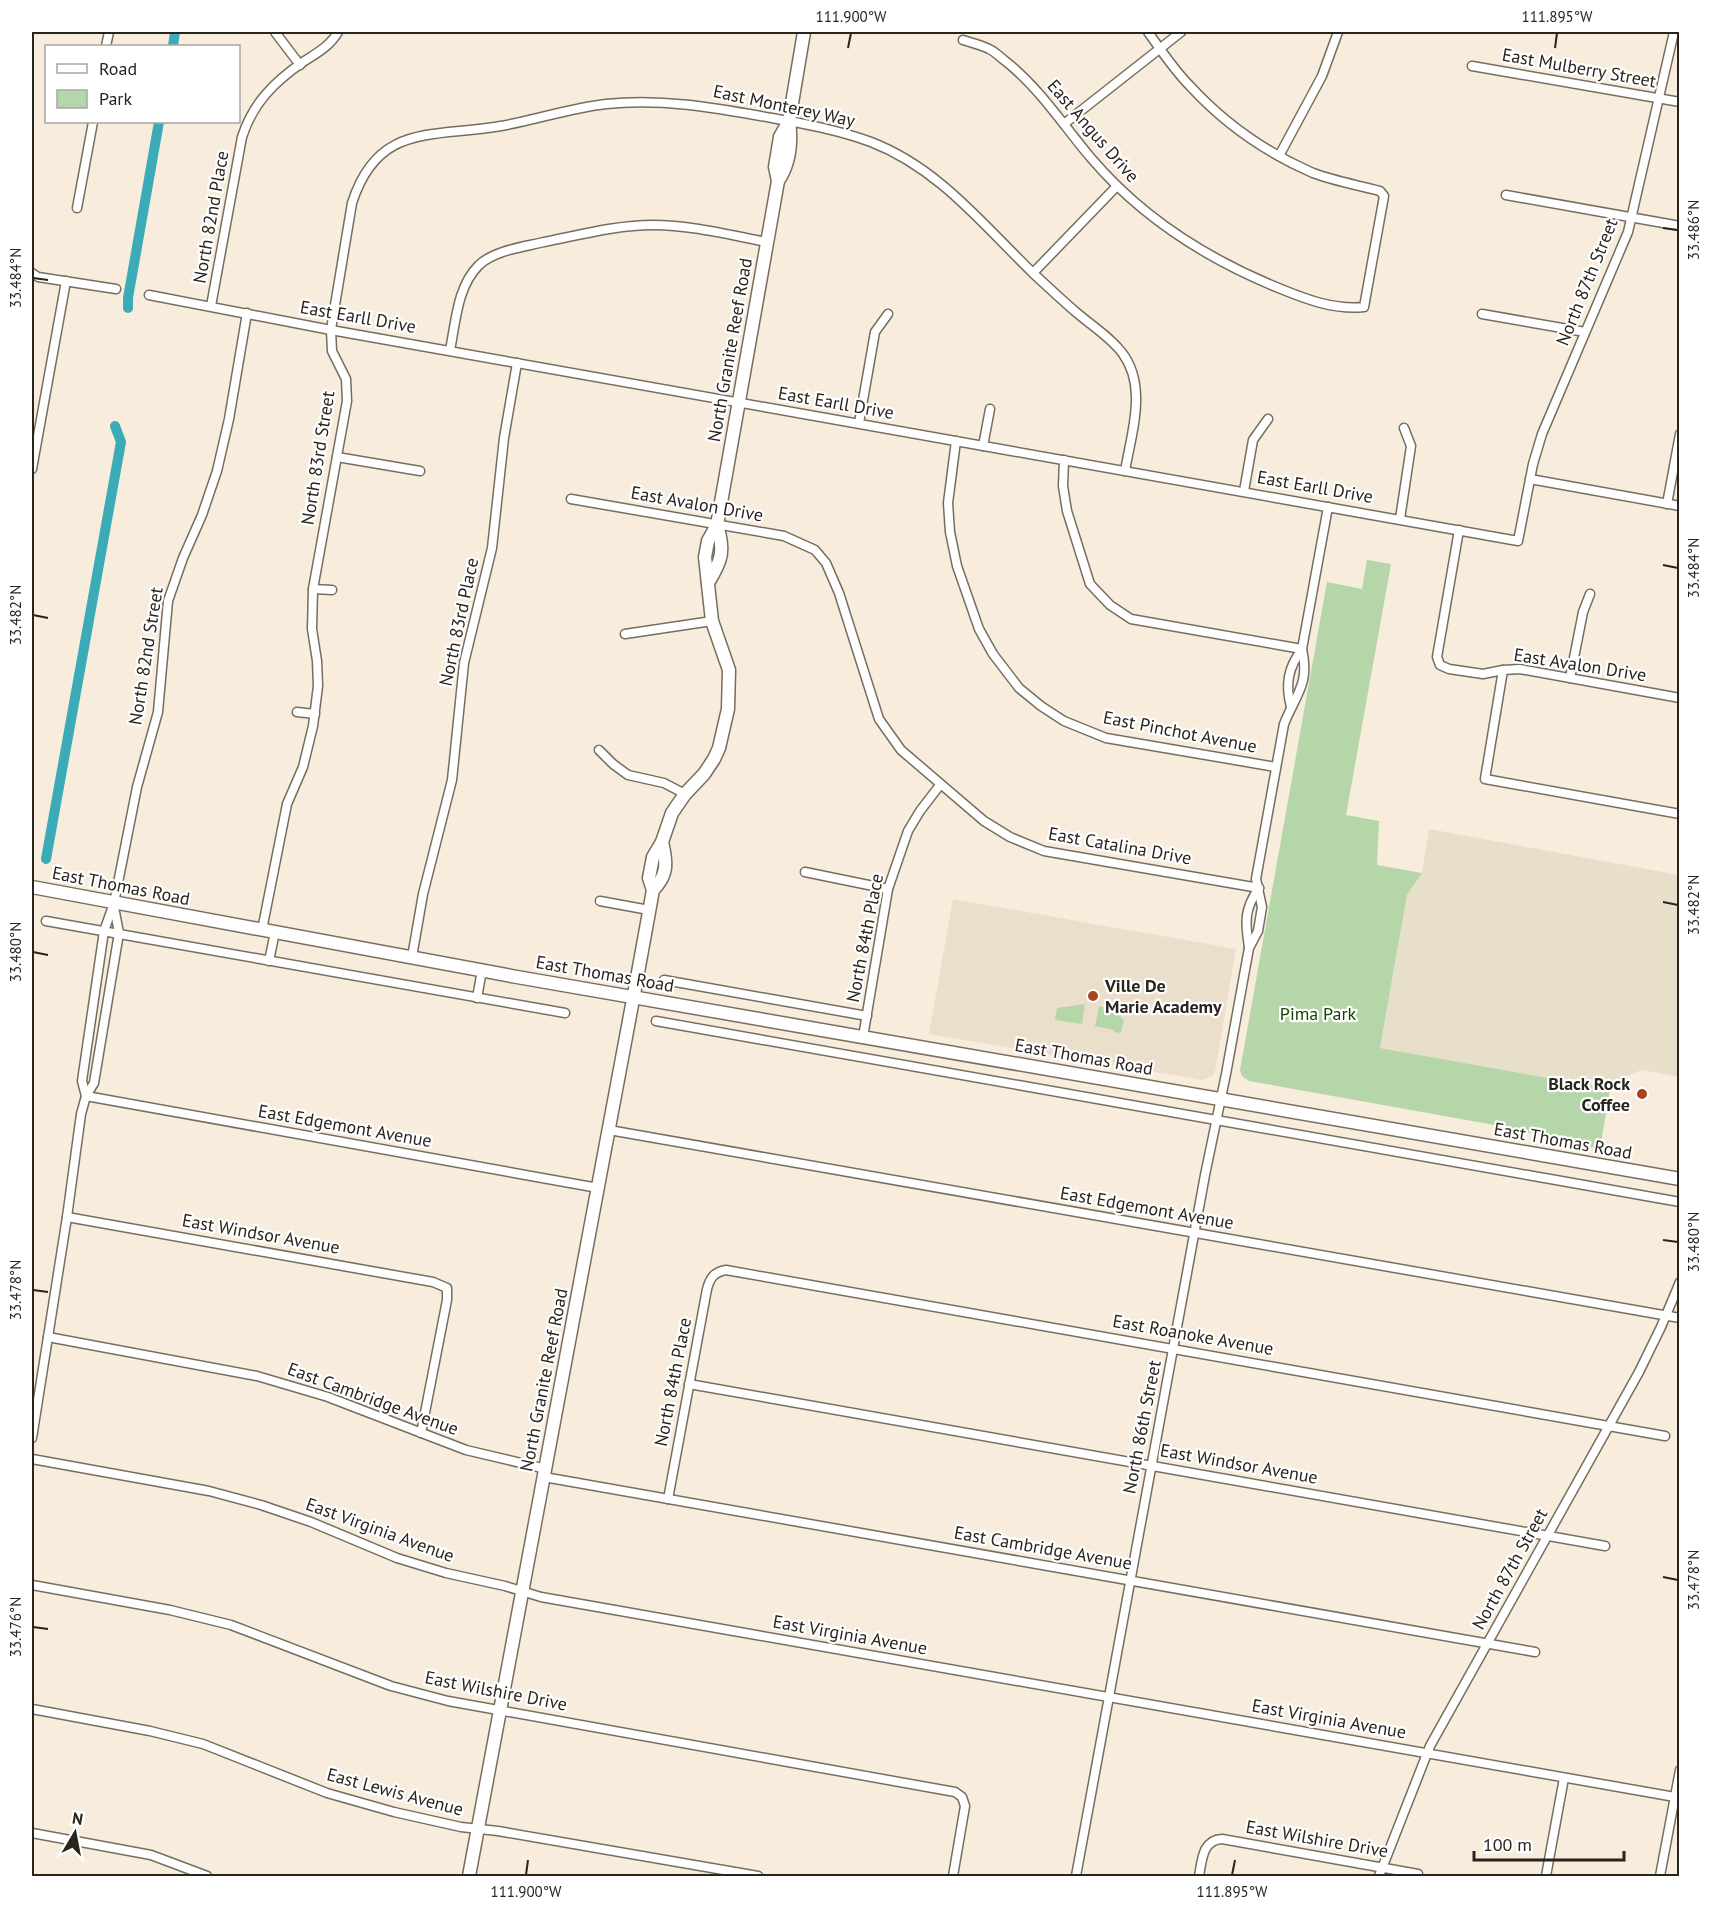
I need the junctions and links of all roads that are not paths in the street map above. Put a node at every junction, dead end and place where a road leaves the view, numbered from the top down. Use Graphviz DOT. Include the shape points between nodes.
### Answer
graph roads {
  1 [pos="275,32"];
  2 [pos="338,32"];
  3 [pos="804,32"];
  4 [pos="1148,32"];
  5 [pos="1181,32"];
  6 [pos="1338,32"];
  7 [pos="1674,32"];
  8 [pos="963,40"];
  9 [pos="1160,48"];
  10 [pos="300,65"];
  11 [pos="1472,66"];
  12 [pos="1660,99"];
  13 [pos="1680,102"];
  14 [pos="789,121"];
  15 [pos="93,123"];
  16 [pos="1064,124"];
  17 [pos="1279,156"];
  18 [pos="363,176"];
  19 [pos="1117,186"];
  20 [pos="1506,195"];
  21 [pos="77,208"];
  22 [pos="1632,218"];
  23 [pos="1680,226"];
  24 [pos="767,242"];
  25 [pos="32,273"];
  26 [pos="1033,273"];
  27 [pos="66,281"];
  28 [pos="116,290"];
  29 [pos="149,295"];
  30 [pos="212,306"];
  31 [pos="247,313"];
  32 [pos="888,314"];
  33 [pos="1482,314"];
  34 [pos="331,330"];
  35 [pos="1585,332"];
  36 [pos="450,350"];
  37 [pos="518,363"];
  38 [pos="739,403"];
  39 [pos="990,409"];
  40 [pos="1268,419"];
  41 [pos="859,423"];
  42 [pos="1404,429"];
  43 [pos="1680,434"];
  44 [pos="956,441"];
  45 [pos="983,446"];
  46 [pos="338,457"];
  47 [pos="1064,460"];
  48 [pos="32,469"];
  49 [pos="420,471"];
  50 [pos="1125,471"];
  51 [pos="1530,480"];
  52 [pos="1244,491"];
  53 [pos="571,499"];
  54 [pos="1667,504"];
  55 [pos="1680,506"];
  56 [pos="1328,507"];
  57 [pos="1400,519"];
  58 [pos="717,525"];
  59 [pos="1459,530"];
  60 [pos="1518,541"];
  61 [pos="313,589"];
  62 [pos="332,590"];
  63 [pos="1590,594"];
  64 [pos="712,621"];
  65 [pos="625,634"];
  66 [pos="1302,649"];
  67 [pos="858,650"];
  68 [pos="1503,670"];
  69 [pos="1570,678"];
  70 [pos="1680,698"];
  71 [pos="1291,707"];
  72 [pos="297,712"];
  73 [pos="315,714"];
  74 [pos="599,750"];
  75 [pos="1276,767"];
  76 [pos="940,785"];
  77 [pos="685,794"];
  78 [pos="1680,814"];
  79 [pos="805,873"];
  80 [pos="32,887"];
  81 [pos="1258,888"];
  82 [pos="888,889"];
  83 [pos="600,901"];
  84 [pos="114,903"];
  85 [pos="649,910"];
  86 [pos="46,921"];
  87 [pos="104,931"];
  88 [pos="269,931"];
  89 [pos="118,933"];
  90 [pos="1249,948"];
  91 [pos="412,957"];
  92 [pos="269,961"];
  93 [pos="482,970"];
  94 [pos="664,980"];
  95 [pos="633,997"];
  96 [pos="477,998"];
  97 [pos="565,1013"];
  98 [pos="867,1016"];
  99 [pos="656,1021"];
  100 [pos="863,1037"];
  101 [pos="86,1096"];
  102 [pos="1221,1099"];
  103 [pos="1217,1119"];
  104 [pos="609,1130"];
  105 [pos="1680,1179"];
  106 [pos="598,1188"];
  107 [pos="1680,1202"];
  108 [pos="67,1217"];
  109 [pos="1194,1233"];
  110 [pos="715,1273"];
  111 [pos="1680,1282"];
  112 [pos="1666,1316"];
  113 [pos="1680,1318"];
  114 [pos="48,1337"];
  115 [pos="1173,1349"];
  116 [pos="689,1384"];
  117 [pos="1609,1426"];
  118 [pos="421,1433"];
  119 [pos="1665,1436"];
  120 [pos="32,1438"];
  121 [pos="32,1459"];
  122 [pos="1152,1465"];
  123 [pos="545,1473"];
  124 [pos="668,1499"];
  125 [pos="1548,1536"];
  126 [pos="1605,1546"];
  127 [pos="1130,1580"];
  128 [pos="32,1585"];
  129 [pos="522,1592"];
  130 [pos="1488,1644"];
  131 [pos="1536,1653"];
  132 [pos="1109,1698"];
  133 [pos="32,1709"];
  134 [pos="500,1711"];
  135 [pos="1427,1754"];
  136 [pos="1680,1770"];
  137 [pos="1564,1778"];
  138 [pos="1675,1797"];
  139 [pos="478,1829"];
  140 [pos="32,1833"];
  141 [pos="1381,1872"];
  142 [pos="1418,1874"];
  143 [pos="207,1876"];
  144 [pos="469,1876"];
  145 [pos="758,1876"];
  146 [pos="953,1876"];
  147 [pos="1076,1876"];
  148 [pos="1199,1876"];
  149 [pos="1546,1876"];
  150 [pos="1660,1876"];
  1 -- 10 [label="street"];
  2 -- 10 [label="street, North 82nd Place" via="328,45"];
  3 -- 14 [label="street, North Granite Reef Road"];
  4 -- 9 [label="street"];
  5 -- 9 [label="street"];
  6 -- 17 [label="street" via="1322,76"];
  7 -- 12 [label="street, North 87th Street"];
  8 -- 16 [label="street, East Angus Drive" via="990,49 1014,67"];
  9 -- 16 [label="street"];
  9 -- 17 [label="street" via="1189,86 1217,112"];
  10 -- 30 [label="street, North 82nd Place" via="264,94 247,122"];
  11 -- 12 [label="street, East Mulberry Street"];
  12 -- 13 [label="street, East Mulberry Street"];
  12 -- 22 [label="street, North 87th Street"];
  14 -- 18 [label="street, East Monterey Way" via="669,102 603,104 471,131 408,138 381,154"];
  14 -- 24 [label="street, North Granite Reef Road" via="780,137 774,167 778,182"];
  14 -- 26 [label="street, East Monterey Way" via="838,131 904,157 956,196"];
  15 -- 21 [label="street"];
  16 -- 19 [label="street, East Angus Drive"];
  17 -- 19 [label="street, East Angus Drive" via="1314,173 1380,191 1384,196 1364,307 1342,308 1307,300 1250,277 1157,221"];
  18 -- 34 [label="street, North 83rd Street" via="352,203"];
  19 -- 26 [label="street"];
  20 -- 22 [label="street"];
  22 -- 23 [label="street"];
  22 -- 35 [label="street, North 87th Street"];
  24 -- 36 [label="street" via="654,225 581,235 500,253 481,263 470,277 460,297"];
  24 -- 38 [label="street, North Granite Reef Road"];
  25 -- 27 [label="street"];
  26 -- 50 [label="street, East Monterey Way" via="1116,344 1128,361 1136,398"];
  27 -- 28 [label="street"];
  27 -- 48 [label="street"];
  29 -- 30 [label="street, East Earll Drive"];
  30 -- 31 [label="street, East Earll Drive"];
  31 -- 34 [label="street, East Earll Drive"];
  31 -- 84 [label="street, North 82nd Street" via="217,471 168,601 158,712 136,787"];
  32 -- 41 [label="street" via="875,332"];
  33 -- 35 [label="street"];
  34 -- 36 [label="street, East Earll Drive"];
  34 -- 46 [label="street, North 83rd Street" via="332,351 347,386"];
  35 -- 51 [label="street, North 87th Street" via="1542,434"];
  36 -- 37 [label="street, East Earll Drive"];
  37 -- 38 [label="street, East Earll Drive"];
  37 -- 91 [label="street, North 83rd Place" via="504,438 492,549 464,663 452,780 423,894"];
  38 -- 41 [label="street, East Earll Drive"];
  38 -- 58 [label="street, North Granite Reef Road"];
  39 -- 45 [label="street"];
  40 -- 52 [label="street" via="1253,440"];
  41 -- 44 [label="street, East Earll Drive"];
  42 -- 57 [label="street" via="1411,446"];
  43 -- 54 [label="street"];
  44 -- 45 [label="street, East Earll Drive"];
  44 -- 75 [label="street, East Pinchot Avenue" via="948,503 957,566 979,629 1019,688 1064,721 1106,738"];
  45 -- 47 [label="street, East Earll Drive"];
  46 -- 49 [label="street"];
  46 -- 61 [label="street, North 83rd Street"];
  47 -- 50 [label="street, East Earll Drive"];
  47 -- 66 [label="street" via="1067,511 1080,553 1090,584 1110,605 1131,619"];
  50 -- 52 [label="street, East Earll Drive"];
  51 -- 54 [label="street"];
  51 -- 60 [label="street, North 87th Street"];
  52 -- 56 [label="street, East Earll Drive"];
  53 -- 58 [label="street, East Avalon Drive"];
  54 -- 55 [label="street"];
  56 -- 57 [label="street, East Earll Drive"];
  56 -- 66 [label="street, North 86th Street"];
  57 -- 59 [label="street, East Earll Drive"];
  58 -- 64 [label="street, North Granite Reef Road" via="705,558"];
  58 -- 67 [label="street, East Avalon Drive" via="784,536 814,550 832,575"];
  59 -- 60 [label="street, East Earll Drive"];
  59 -- 68 [label="street, East Avalon Drive" via="1437,657 1440,665 1449,669 1484,674"];
  61 -- 62 [label="street"];
  61 -- 73 [label="street, North 83rd Street" via="312,629 318,686"];
  63 -- 69 [label="street"];
  64 -- 65 [label="street"];
  64 -- 77 [label="street, North Granite Reef Road" via="729,670 728,709 714,759"];
  66 -- 71 [label="street, North 86th Street" via="1306,665 1300,695"];
  66 -- 71 [label="street, North 86th Street" via="1292,663 1287,692"];
  67 -- 76 [label="street, East Catalina Drive" via="879,719 901,750"];
  68 -- 69 [label="street, East Avalon Drive" via="1520,669"];
  68 -- 78 [label="street" via="1485,779"];
  69 -- 70 [label="street, East Avalon Drive"];
  71 -- 75 [label="street, North 86th Street"];
  72 -- 73 [label="street"];
  73 -- 88 [label="street, North 83rd Street" via="307,757 287,804"];
  74 -- 77 [label="street" via="628,775 664,783"];
  75 -- 81 [label="street, North 86th Street" via="1256,879"];
  76 -- 81 [label="street, East Catalina Drive" via="984,821 1010,837 1044,850"];
  76 -- 82 [label="street, North 84th Place" via="908,831"];
  77 -- 85 [label="street, North Granite Reef Road" via="653,857"];
  79 -- 82 [label="street"];
  80 -- 84 [label="street, East Thomas Road"];
  81 -- 90 [label="street, North 86th Street" via="1262,907 1258,931"];
  81 -- 90 [label="street, North 86th Street" via="1249,901 1245,926"];
  82 -- 98 [label="street, North 84th Place"];
  83 -- 85 [label="street"];
  84 -- 87 [label="street, North 82nd Street"];
  84 -- 88 [label="street, East Thomas Road"];
  84 -- 89 [label="street, North 82nd Street"];
  85 -- 95 [label="street, North Granite Reef Road"];
  86 -- 87 [label="street"];
  87 -- 89 [label="street"];
  87 -- 101 [label="street, North 82nd Street" via="82,1081"];
  88 -- 91 [label="street, East Thomas Road"];
  88 -- 92 [label="street"];
  89 -- 92 [label="street"];
  89 -- 101 [label="street, North 82nd Street" via="94,1083"];
  90 -- 102 [label="street, North 86th Street"];
  91 -- 93 [label="street, East Thomas Road"];
  92 -- 96 [label="street"];
  93 -- 95 [label="street, East Thomas Road"];
  93 -- 96 [label="street"];
  94 -- 98 [label="street, East Thomas Road"];
  95 -- 100 [label="street, East Thomas Road"];
  95 -- 104 [label="street, North Granite Reef Road"];
  96 -- 97 [label="street"];
  98 -- 100 [label="street, North 84th Place"];
  99 -- 103 [label="street, East Thomas Road"];
  100 -- 102 [label="street, East Thomas Road"];
  101 -- 106 [label="street, East Edgemont Avenue"];
  101 -- 108 [label="street, North 82nd Street"];
  102 -- 103 [label="street, North 86th Street"];
  102 -- 105 [label="street, East Thomas Road"];
  103 -- 107 [label="street, East Thomas Road"];
  103 -- 109 [label="street, North 86th Street"];
  104 -- 106 [label="street, North Granite Reef Road"];
  104 -- 109 [label="street, East Edgemont Avenue"];
  106 -- 123 [label="street, North Granite Reef Road"];
  108 -- 114 [label="street, North 82nd Street"];
  108 -- 118 [label="street, East Windsor Avenue" via="434,1282 447,1288"];
  109 -- 112 [label="street, East Edgemont Avenue"];
  109 -- 115 [label="street, North 86th Street"];
  110 -- 115 [label="street, East Roanoke Avenue" via="731,1270"];
  110 -- 116 [label="street, North 84th Place" via="707,1289"];
  111 -- 112 [label="street, North 87th Street"];
  112 -- 113 [label="street, East Edgemont Avenue"];
  112 -- 117 [label="street, North 87th Street"];
  114 -- 118 [label="street, East Cambridge Avenue" via="257,1376 328,1397"];
  114 -- 120 [label="street, North 82nd Street"];
  115 -- 117 [label="street, East Roanoke Avenue"];
  115 -- 122 [label="street, North 86th Street"];
  116 -- 122 [label="street, East Windsor Avenue"];
  116 -- 124 [label="street, North 84th Place"];
  117 -- 119 [label="street, East Roanoke Avenue"];
  117 -- 125 [label="street, North 87th Street"];
  118 -- 123 [label="street, East Cambridge Avenue"];
  121 -- 129 [label="street, East Virginia Avenue" via="209,1491 261,1505 397,1558"];
  122 -- 125 [label="street, East Windsor Avenue"];
  122 -- 127 [label="street, North 86th Street"];
  123 -- 124 [label="street, East Cambridge Avenue"];
  123 -- 129 [label="street, North Granite Reef Road"];
  124 -- 127 [label="street, East Cambridge Avenue"];
  125 -- 126 [label="street, East Windsor Avenue"];
  125 -- 130 [label="street, North 87th Street"];
  127 -- 130 [label="street, East Cambridge Avenue"];
  127 -- 132 [label="street, North 86th Street"];
  128 -- 134 [label="street, East Wilshire Drive" via="231,1625 391,1686"];
  129 -- 132 [label="street, East Virginia Avenue"];
  129 -- 134 [label="street, North Granite Reef Road"];
  130 -- 131 [label="street, East Cambridge Avenue"];
  130 -- 135 [label="street, North 87th Street"];
  132 -- 135 [label="street, East Virginia Avenue"];
  132 -- 147 [label="street, North 86th Street"];
  133 -- 139 [label="street, East Lewis Avenue" via="203,1744 327,1793"];
  134 -- 139 [label="street, North Granite Reef Road"];
  134 -- 146 [label="street, East Wilshire Drive" via="950,1791 962,1797 965,1810"];
  135 -- 137 [label="street, East Virginia Avenue"];
  135 -- 141 [label="street, North 87th Street"];
  136 -- 138 [label="street"];
  137 -- 138 [label="street, East Virginia Avenue"];
  137 -- 149 [label="street"];
  138 -- 150 [label="street"];
  139 -- 144 [label="street, North Granite Reef Road"];
  139 -- 145 [label="street, East Lewis Avenue"];
  140 -- 143 [label="street" via="151,1855"];
  141 -- 142 [label="street, East Wilshire Drive"];
  141 -- 148 [label="street, East Wilshire Drive" via="1217,1839 1205,1850"];
}
